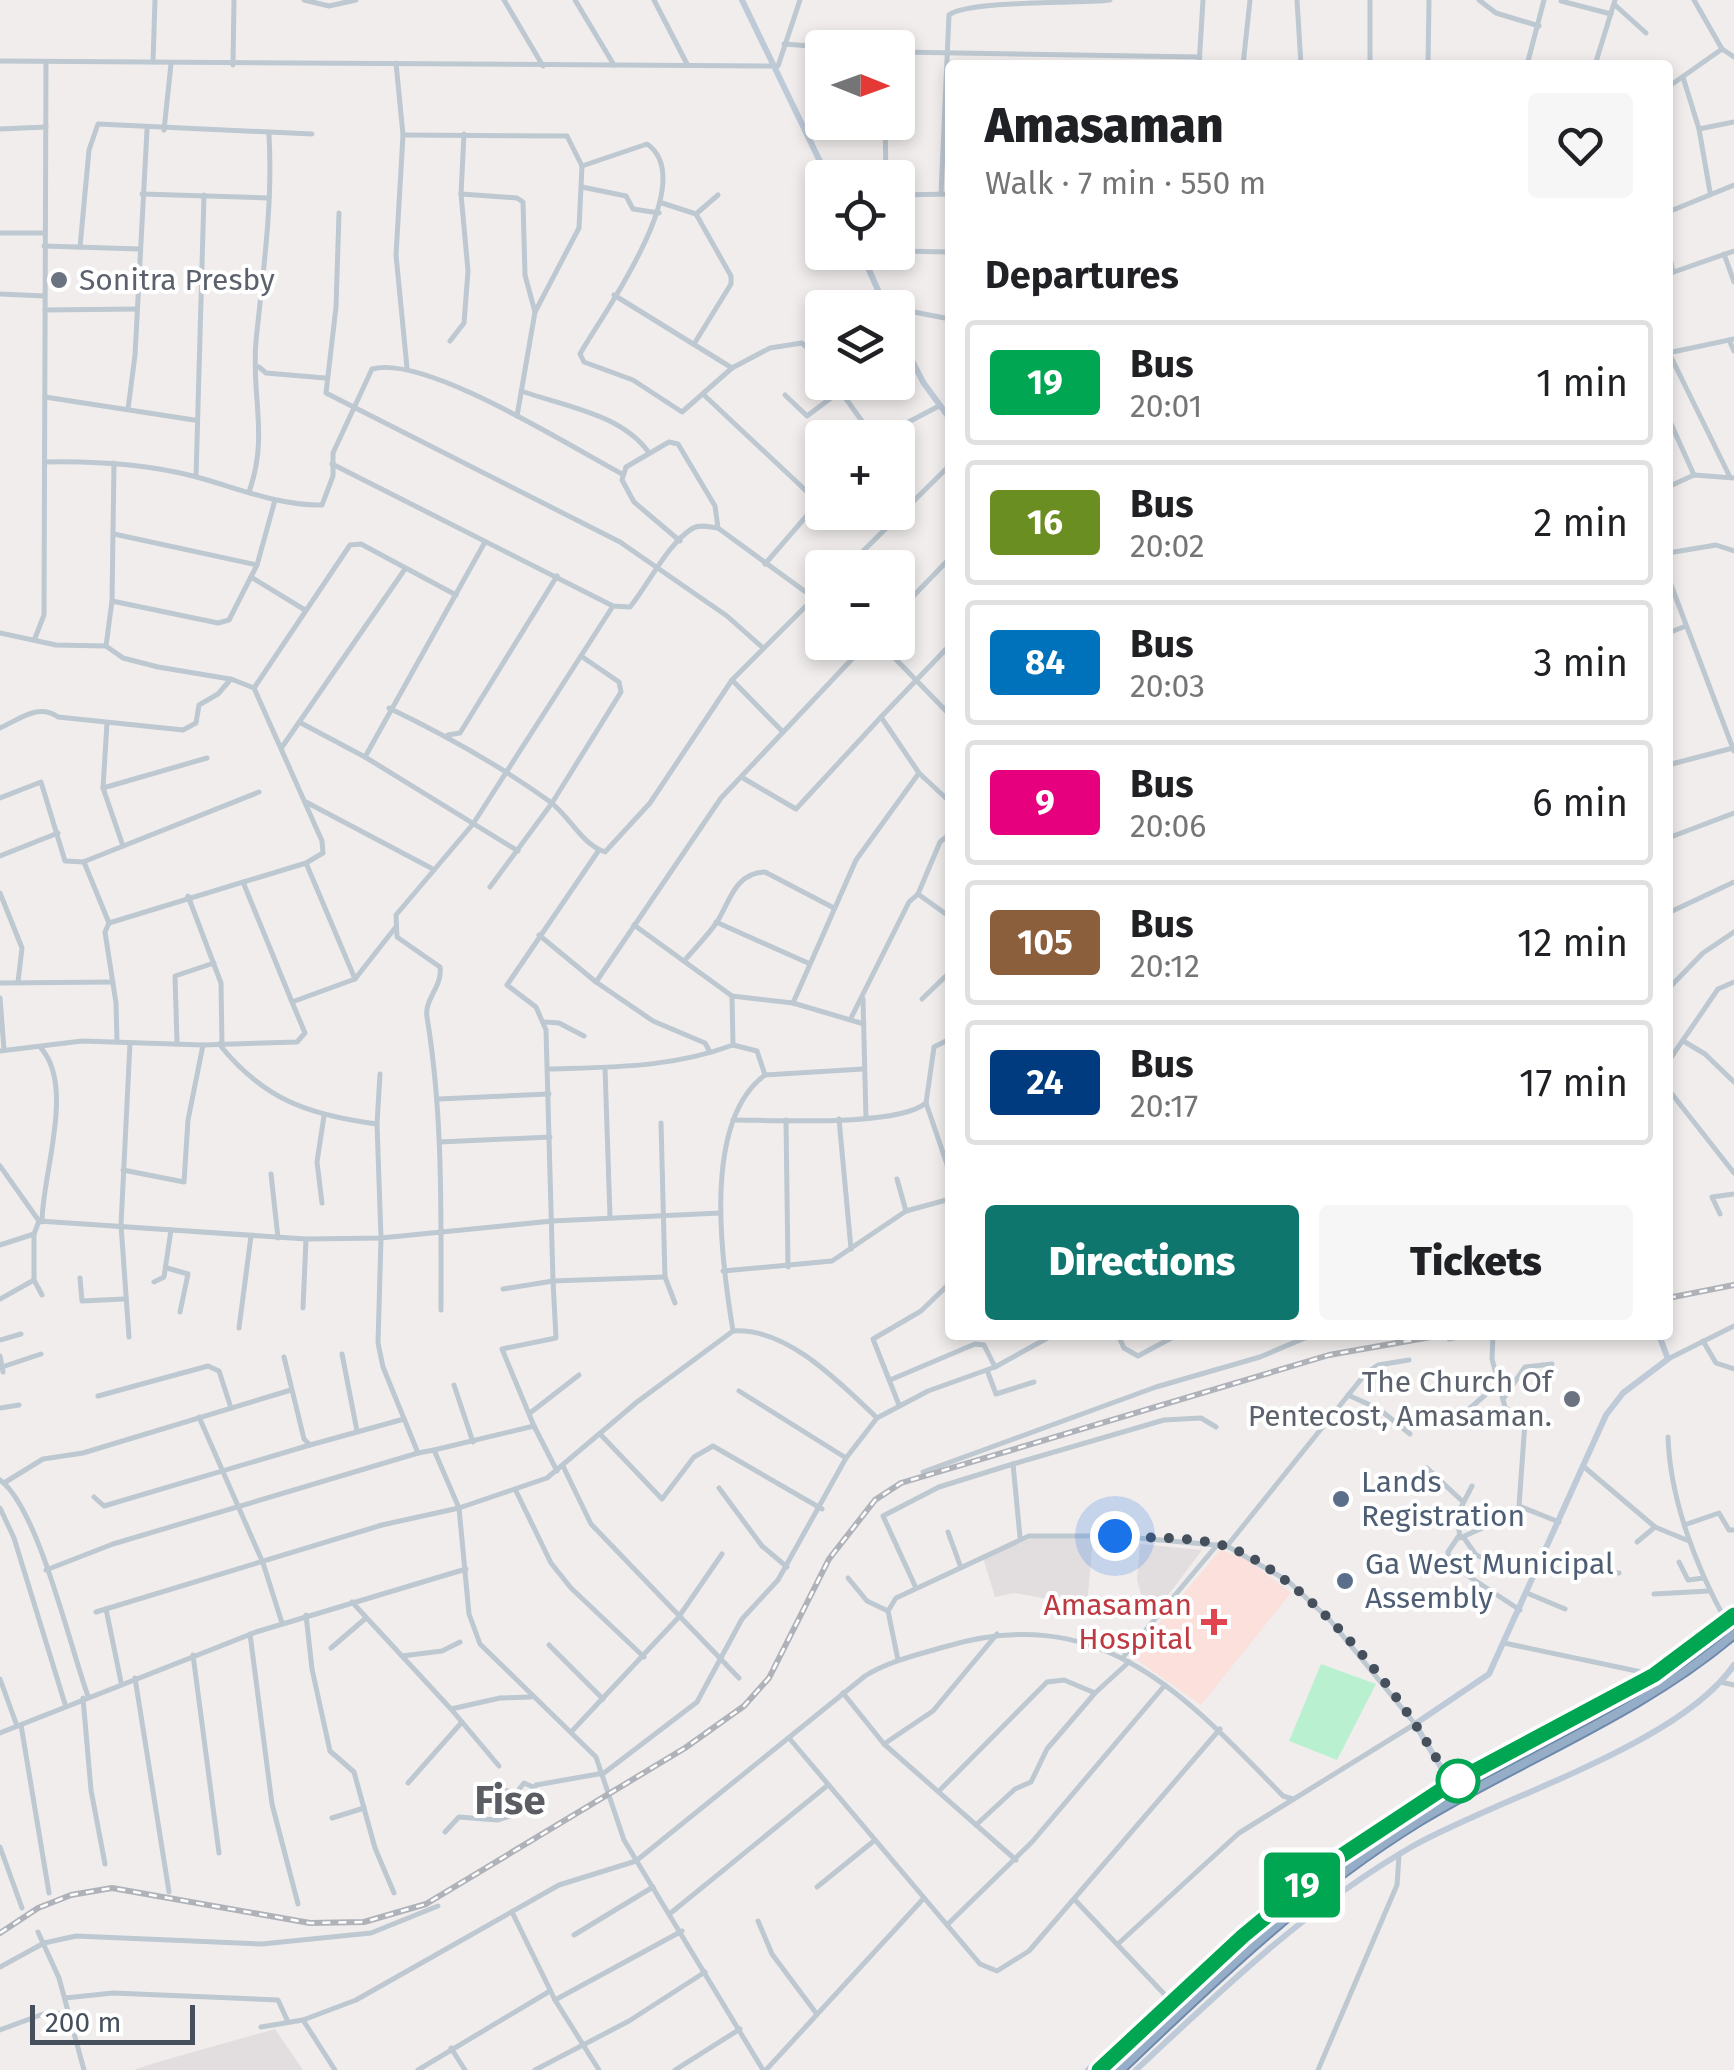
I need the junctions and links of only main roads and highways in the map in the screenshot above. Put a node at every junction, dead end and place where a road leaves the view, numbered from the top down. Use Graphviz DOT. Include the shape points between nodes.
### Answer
graph roads {
  1 [pos="742,0"];
  2 [pos="820,160"];
  3 [pos="915,363"];
  4 [pos="945,413"];
  5 [pos="1661,1340"];
  6 [pos="1732,1616"];
  7 [pos="1734,1634"];
  8 [pos="1734,1665"];
  9 [pos="1450,1784"];
  10 [pos="1335,1860"];
  11 [pos="1088,2070"];
  12 [pos="1099,2070"];
  13 [pos="1120,2070"];
  14 [pos="1136,2070"];
  1 -- 2 [label="main road"];
  3 -- 4 [label="main road"];
  5 -- 9 [label="main road" via="1668,1358 1614,1402 1488,1674 1415,1724"];
  6 -- 9 [label="highway" via="1654,1675"];
  7 -- 13 [label="highway" via="1650,1693 1370,1853 1271,1929"];
  8 -- 14 [label="main road" via="1704,1701 1399,1856 1260,1956"];
  9 -- 10 [label="highway"];
  10 -- 11 [label="main road" via="1307,1868"];
  10 -- 12 [label="highway"];
}
